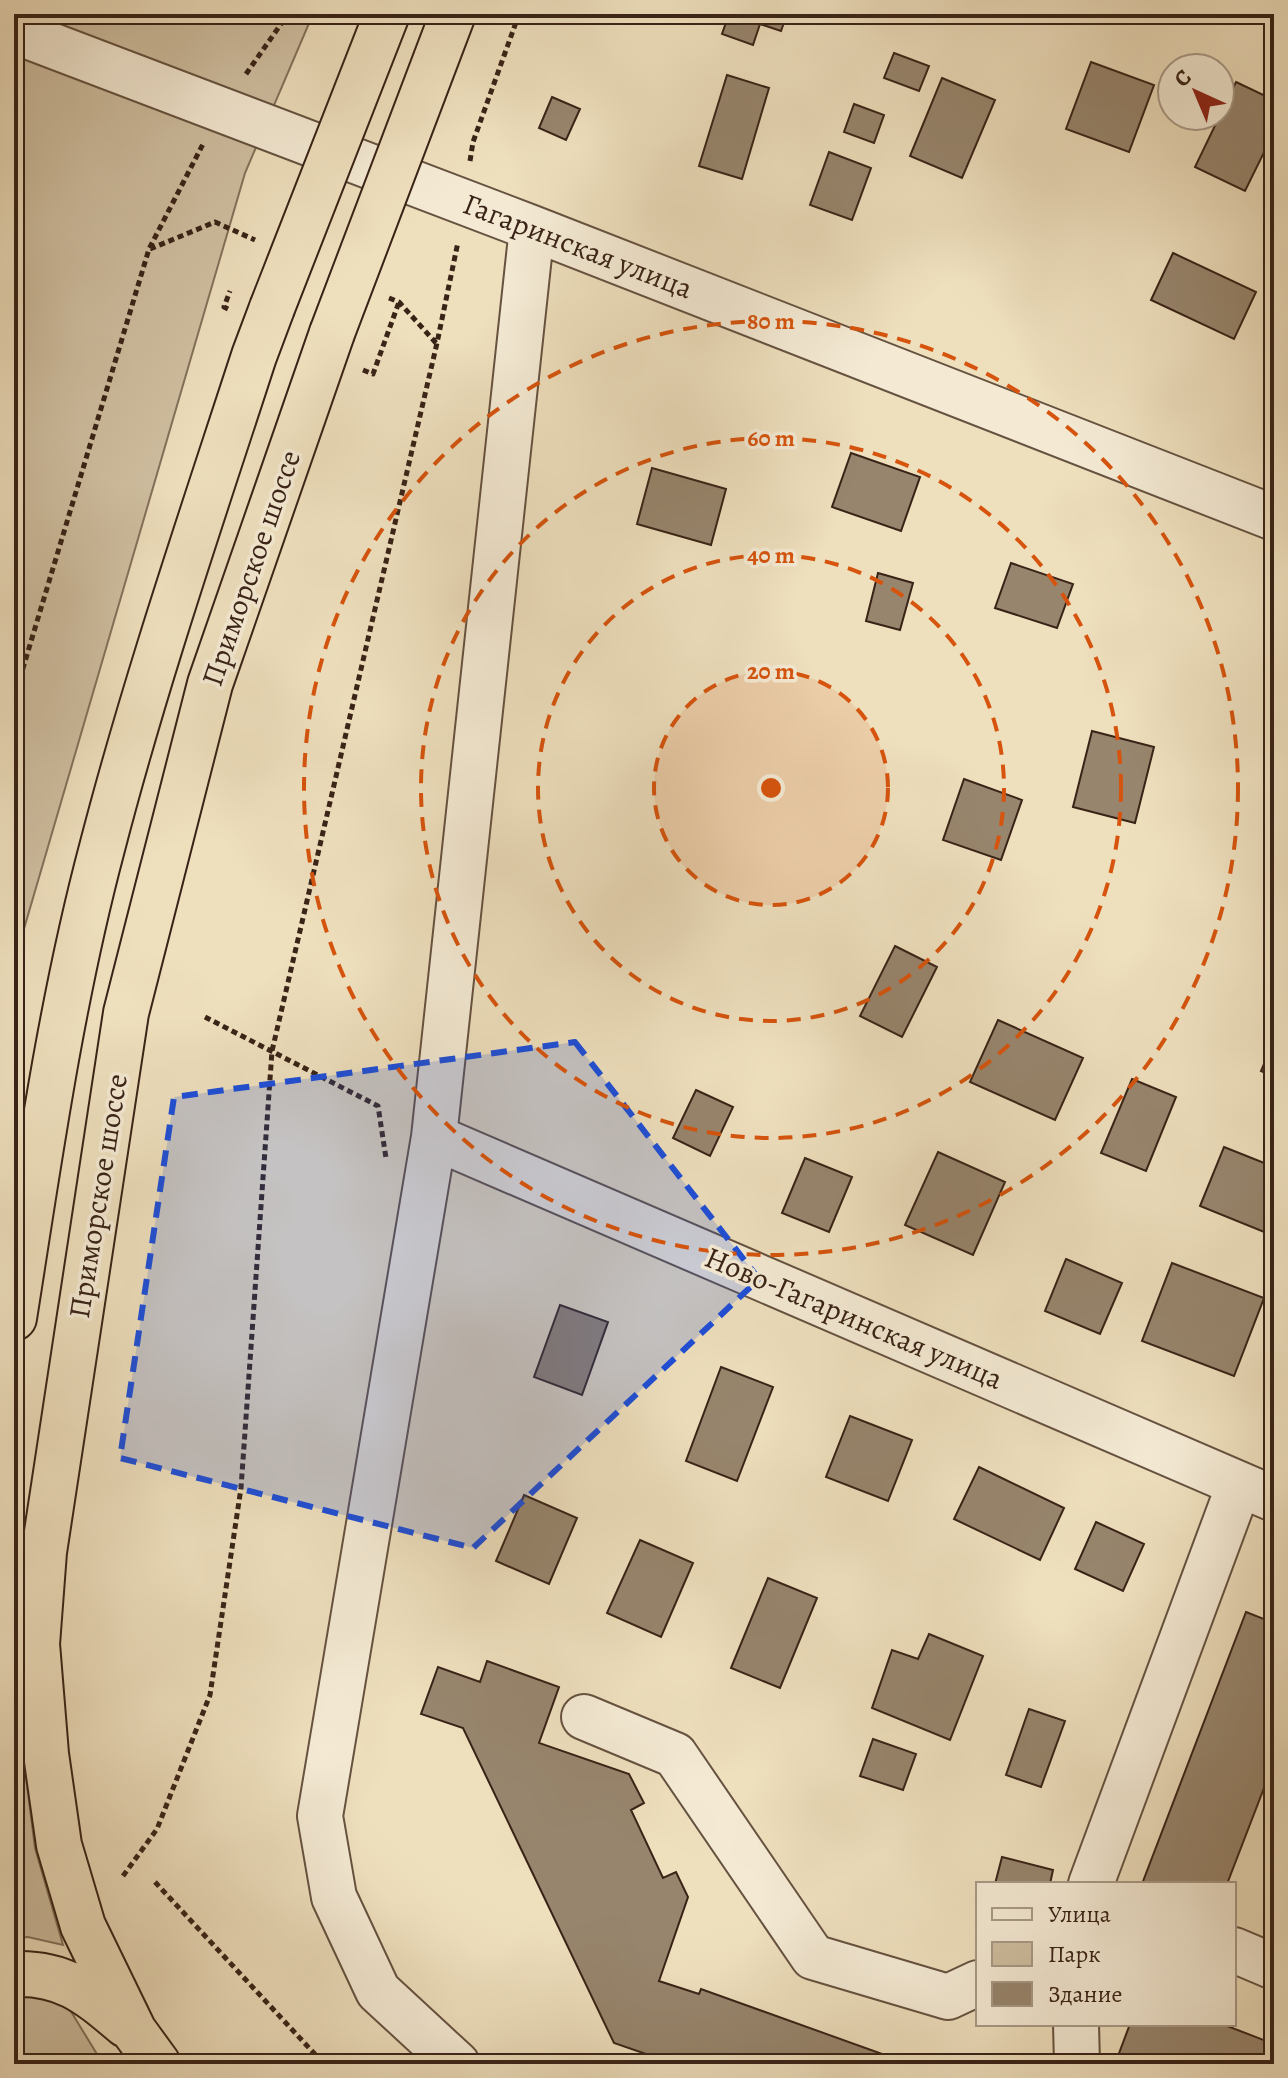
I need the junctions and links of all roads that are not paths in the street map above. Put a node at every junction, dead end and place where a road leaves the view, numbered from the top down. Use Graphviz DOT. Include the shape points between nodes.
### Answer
graph roads {
  1 [pos="387,14"];
  2 [pos="453,14"];
  3 [pos="14,31"];
  4 [pos="532,228"];
  5 [pos="1274,518"];
  6 [pos="431,1157"];
  7 [pos="14,1318"];
  8 [pos="1256,1492"];
  9 [pos="584,1717"];
  10 [pos="1092,1882"];
  11 [pos="1236,1951"];
  12 [pos="1274,1967"];
  13 [pos="14,1974"];
  14 [pos="976,1984"];
  15 [pos="1076,2026"];
  16 [pos="146,2048"];
  17 [pos="457,2064"];
  18 [pos="1077,2064"];
  1 -- 7 [label="highway, Приморское шоссе, bridge" via="254,356 158,651 101,849 61,1026"];
  2 -- 16 [label="highway, Приморское шоссе, bridge" via="332,333 210,684 126,1013 44,1552 37,1644 59,1845 83,1926"];
  3 -- 4 [label="street, Гагаринская улица"];
  4 -- 5 [label="street, Гагаринская улица"];
  4 -- 6 [label="street"];
  6 -- 8 [label="street, Ново-Гагаринская улица"];
  6 -- 17 [label="street" via="320,1816 334,1897 378,1991"];
  8 -- 10 [label="street"];
  9 -- 14 [label="street" via="675,1755 813,1957 948,1997"];
  11 -- 12 [label="street"];
  13 -- 16 [label="highway" via="37,1973 69,1982"];
  15 -- 18 [label="street"];
}
